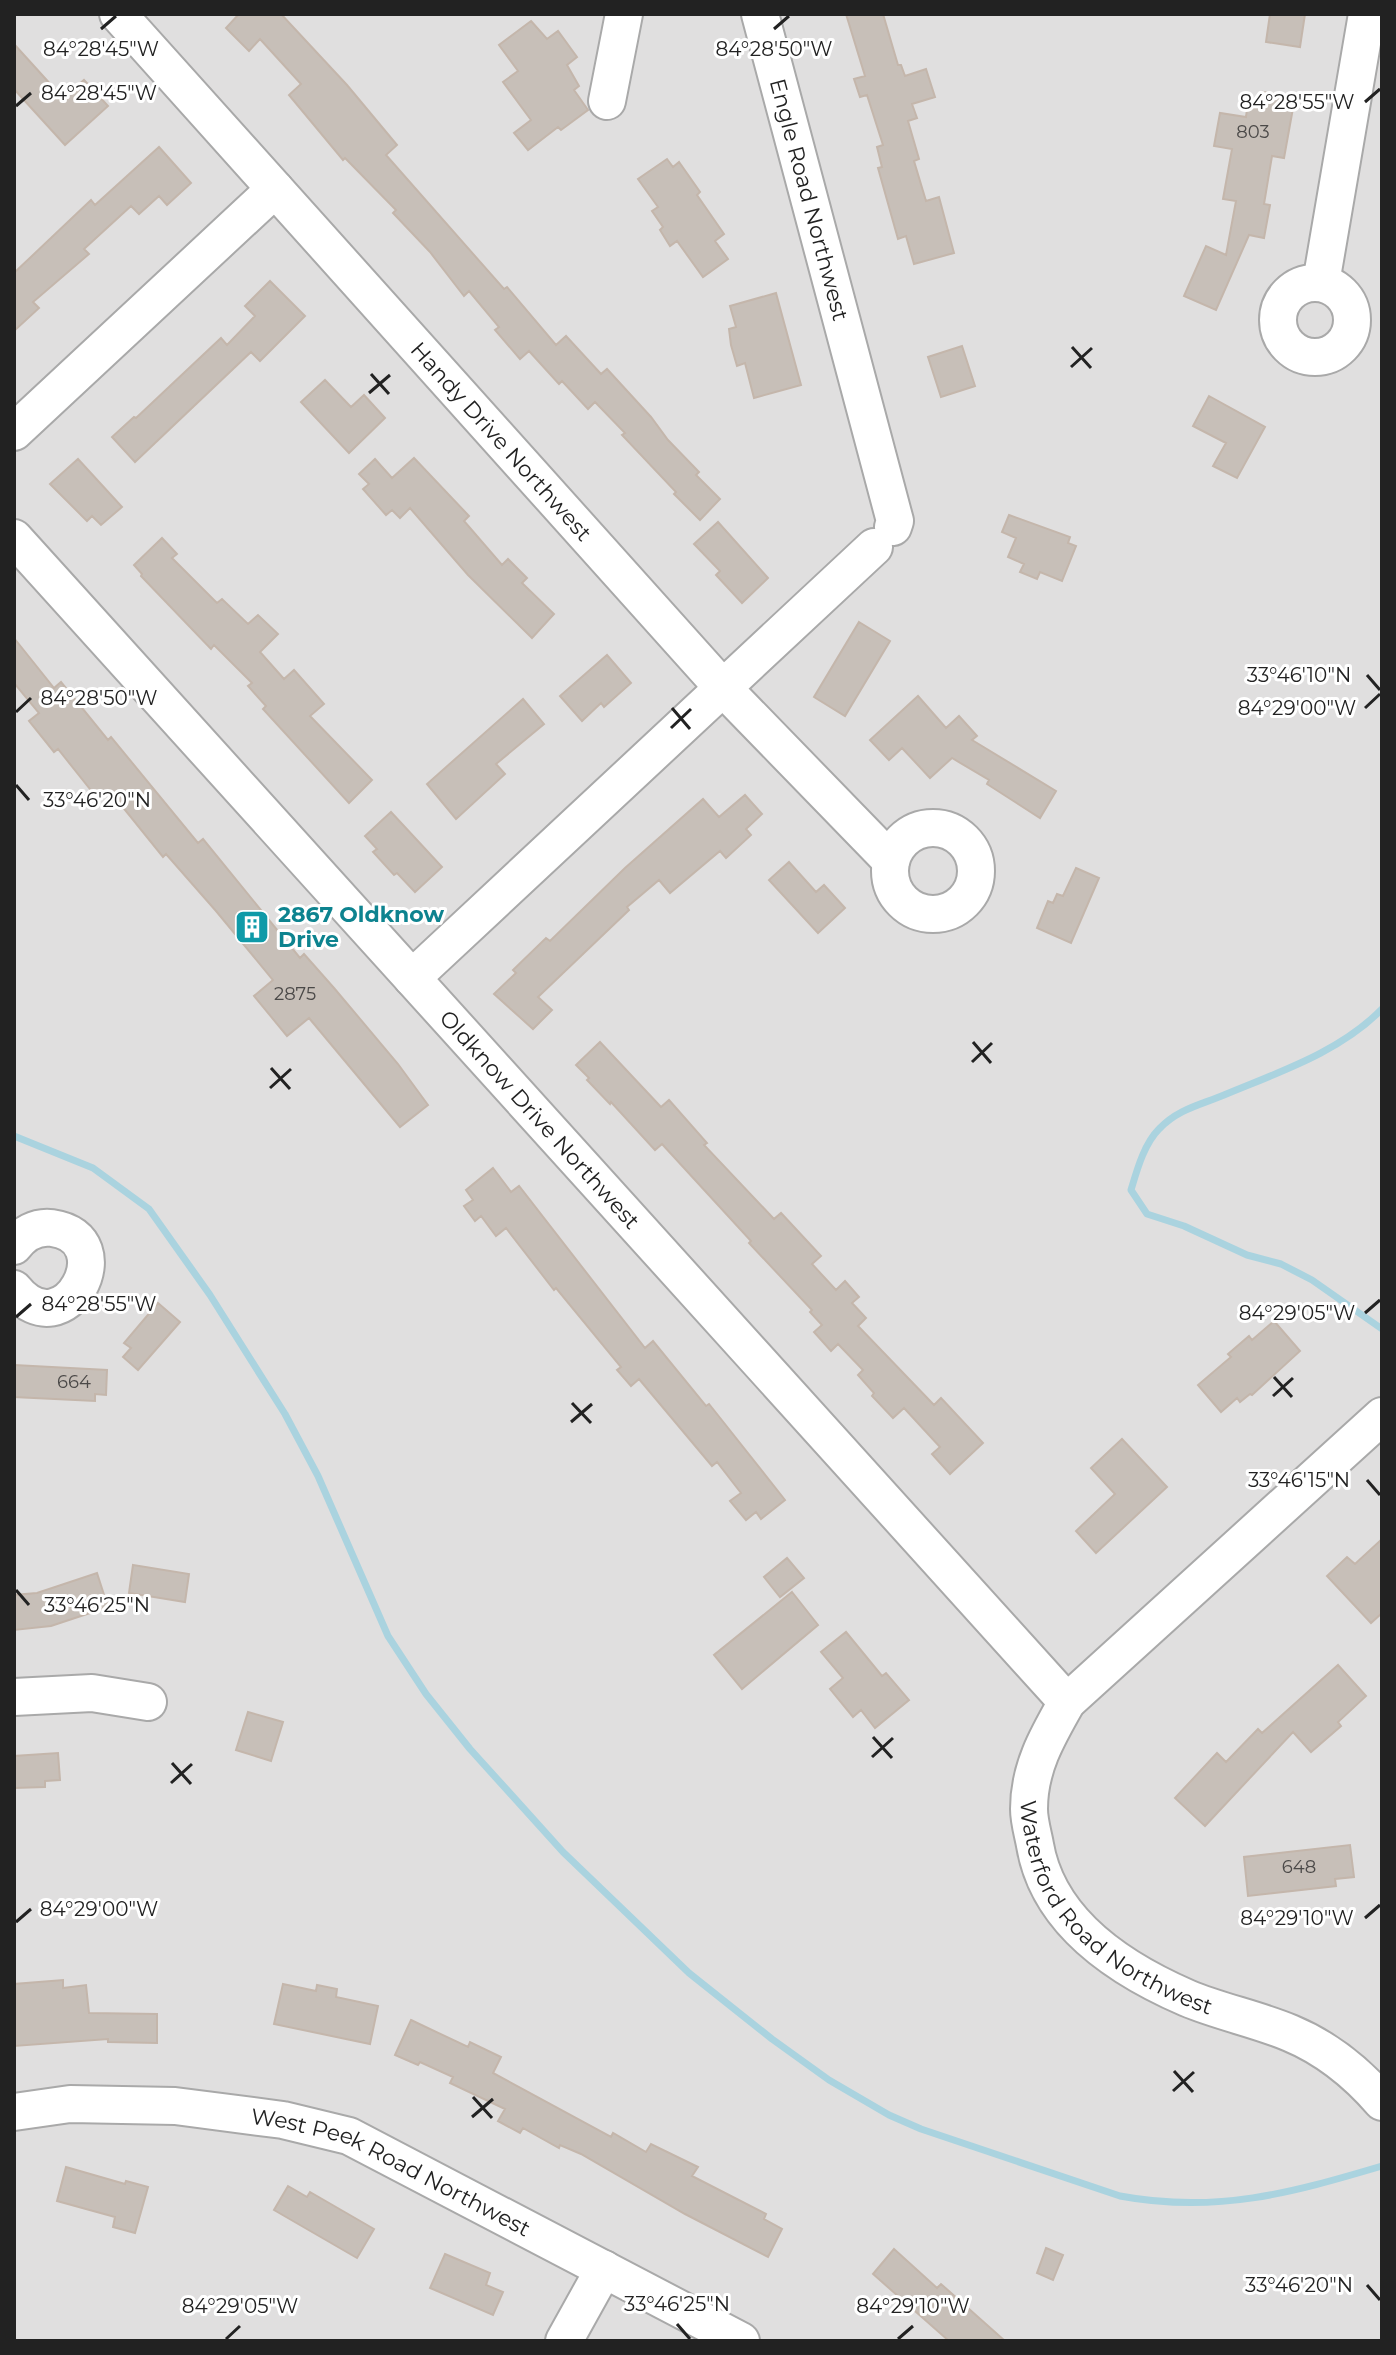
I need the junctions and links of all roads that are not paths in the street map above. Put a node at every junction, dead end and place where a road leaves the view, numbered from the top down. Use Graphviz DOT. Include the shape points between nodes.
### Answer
graph roads {
  1 [pos="118,14"];
  2 [pos="624,14"];
  3 [pos="760,14"];
  4 [pos="1367,14"];
  5 [pos="607,101"];
  6 [pos="275,189"];
  7 [pos="1321,283"];
  8 [pos="14,432"];
  9 [pos="14,538"];
  10 [pos="723,688"];
  11 [pos="891,861"];
  12 [pos="412,978"];
  13 [pos="14,1246"];
  14 [pos="14,1289"];
  15 [pos="1382,1416"];
  16 [pos="14,1697"];
  17 [pos="148,1702"];
  18 [pos="1067,1702"];
  19 [pos="1382,2102"];
  20 [pos="14,2112"];
  21 [pos="604,2269"];
  22 [pos="564,2341"];
  23 [pos="741,2341"];
  1 -- 6 [label="street, Handy Drive Northwest"];
  2 -- 5 [label="street"];
  3 -- 10 [label="street, Engle Road Northwest" via="895,521"];
  4 -- 7 [label="street"];
  6 -- 8 [label="street"];
  6 -- 10 [label="street, Handy Drive Northwest"];
  9 -- 12 [label="street, Oldknow Drive Northwest"];
  10 -- 11 [label="street, Handy Drive Northwest"];
  10 -- 12 [label="street"];
  12 -- 18 [label="street, Oldknow Drive Northwest"];
  13 -- 14 [label="street" via="38,1228 64,1231 82,1249 86,1275 73,1297 62,1304 37,1306"];
  15 -- 18 [label="street, Waterford Road Northwest"];
  16 -- 17 [label="street" via="92,1693"];
  18 -- 19 [label="street, Waterford Road Northwest" via="1038,1753 1029,1810 1039,1867 1069,1920 1130,1969 1187,1998 1292,2033 1329,2054"];
  20 -- 21 [label="street, West Peek Road Northwest" via="70,2104 175,2106 283,2120 349,2136"];
  21 -- 22 [label="street"];
  21 -- 23 [label="street, West Peek Road Northwest"];
}
